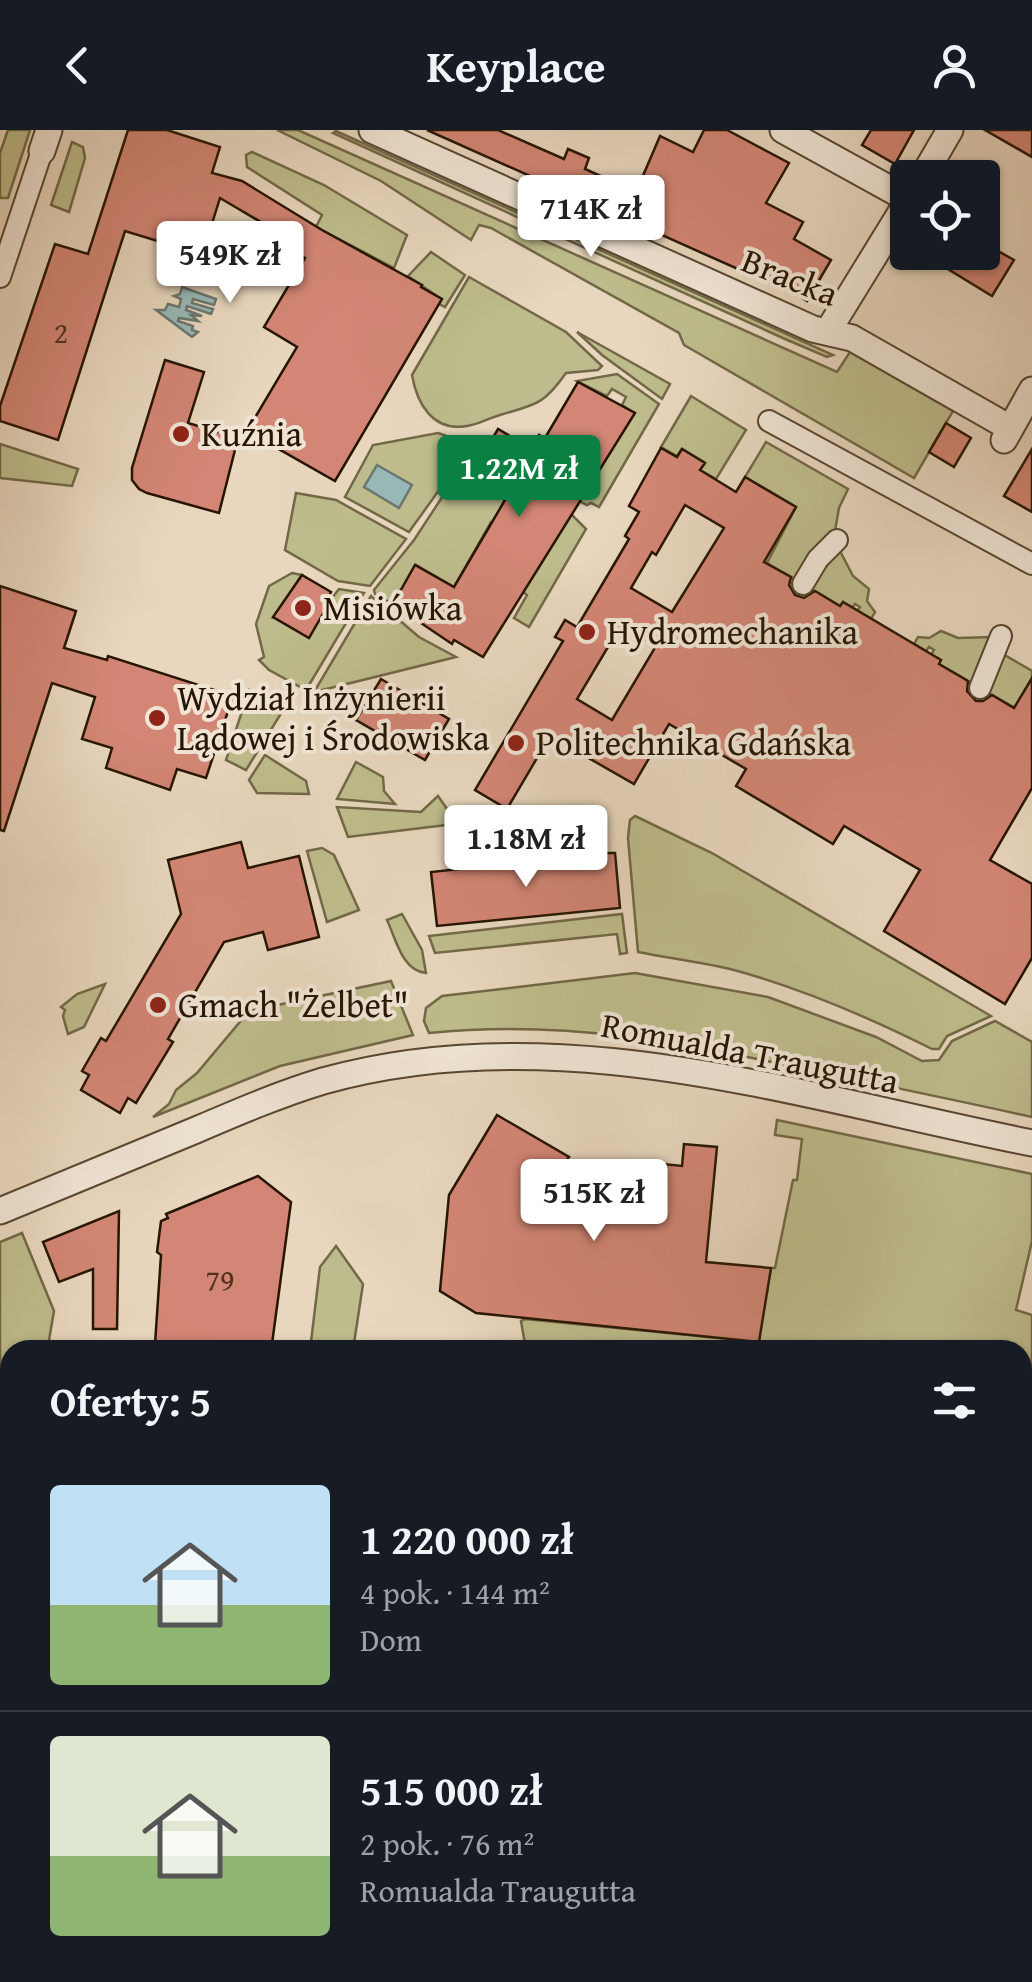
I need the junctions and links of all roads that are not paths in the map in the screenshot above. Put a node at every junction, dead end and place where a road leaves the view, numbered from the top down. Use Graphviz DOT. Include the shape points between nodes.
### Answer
graph roads {
  1 [pos="372,130"];
  2 [pos="784,130"];
  3 [pos="950,130"];
  4 [pos="46,141"];
  5 [pos="932,160"];
  6 [pos="890,190"];
  7 [pos="890,229"];
  8 [pos="0,277"];
  9 [pos="828,331"];
  10 [pos="1032,390"];
  11 [pos="769,421"];
  12 [pos="837,540"];
  13 [pos="1032,564"];
  14 [pos="803,584"];
  15 [pos="1001,636"];
  16 [pos="980,688"];
  17 [pos="1032,1144"];
  18 [pos="0,1211"];
  1 -- 9 [label="street, Bracka"];
  2 -- 6 [label="street"];
  3 -- 5 [label="street"];
  4 -- 8 [label="street"];
  7 -- 9 [label="street"];
  9 -- 10 [label="street, Bracka" via="852,338 1007,434"];
  11 -- 13 [label="street"];
  12 -- 14 [label="street"];
  15 -- 16 [label="street"];
  17 -- 18 [label="street, Romualda Traugutta" via="641,1064 545,1055 448,1058 292,1091"];
}
